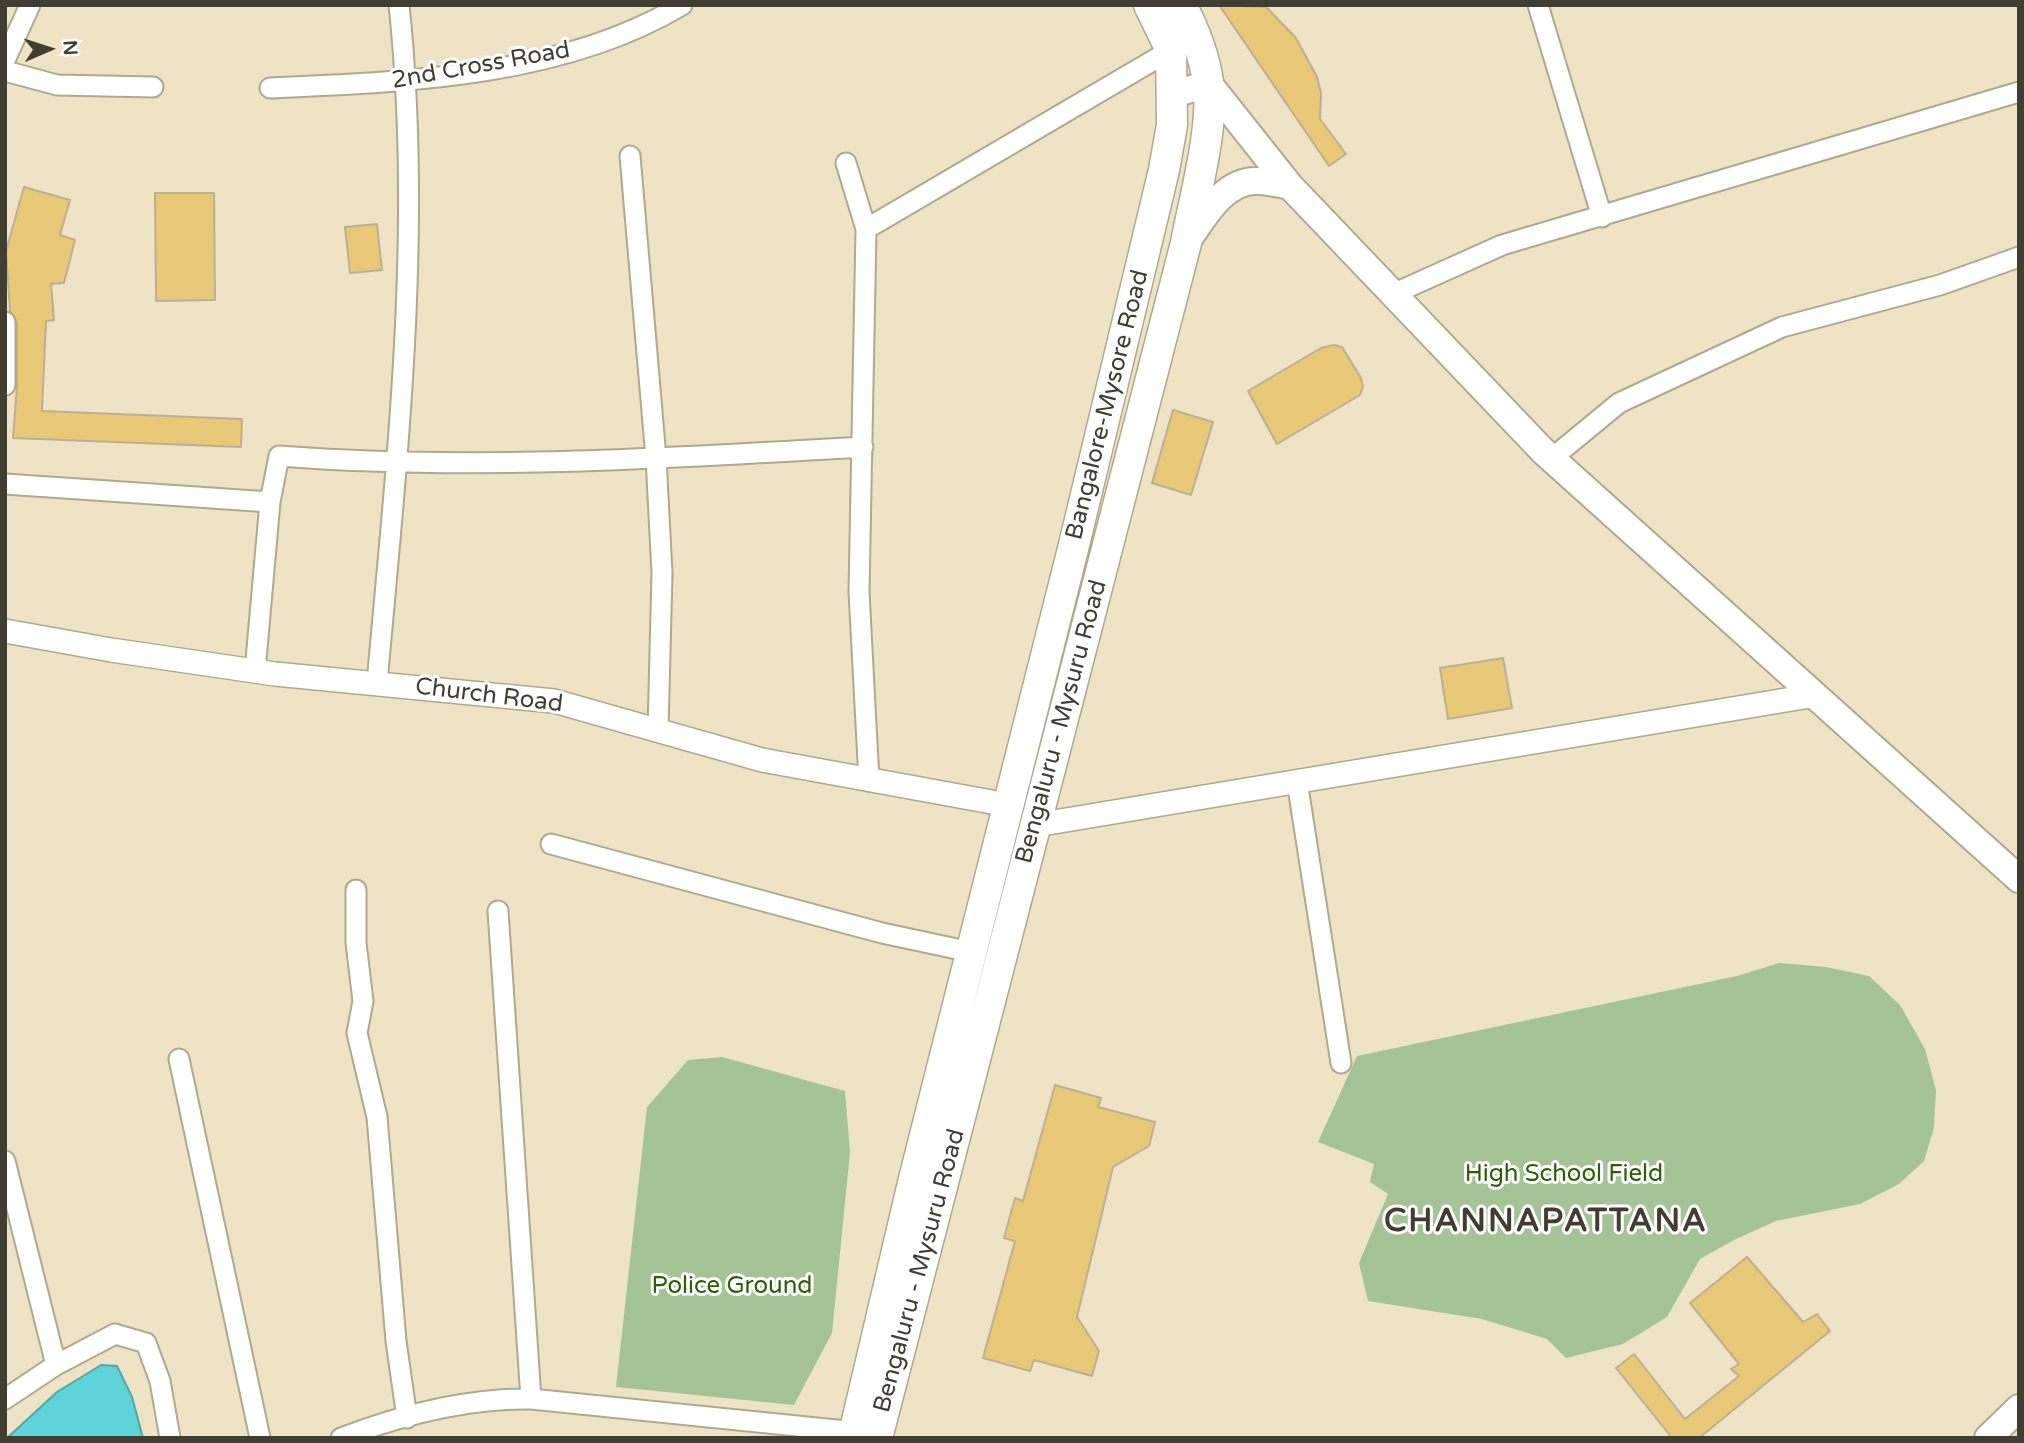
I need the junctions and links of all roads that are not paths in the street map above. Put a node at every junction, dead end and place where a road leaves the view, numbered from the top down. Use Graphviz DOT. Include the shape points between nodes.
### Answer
graph roads {
  1 [pos="399,5"];
  2 [pos="682,5"];
  3 [pos="1149,5"];
  4 [pos="1181,5"];
  5 [pos="1538,5"];
  6 [pos="24,6"];
  7 [pos="1171,50"];
  8 [pos="1202,53"];
  9 [pos="5,60"];
  10 [pos="5,71"];
  11 [pos="407,82"];
  12 [pos="1209,84"];
  13 [pos="153,87"];
  14 [pos="270,89"];
  15 [pos="2019,92"];
  16 [pos="1173,94"];
  17 [pos="630,156"];
  18 [pos="846,163"];
  19 [pos="1290,186"];
  20 [pos="1602,217"];
  21 [pos="866,229"];
  22 [pos="1186,243"];
  23 [pos="2019,257"];
  24 [pos="1393,295"];
  25 [pos="5,322"];
  26 [pos="5,385"];
  27 [pos="863,447"];
  28 [pos="656,458"];
  29 [pos="1551,459"];
  30 [pos="397,463"];
  31 [pos="5,484"];
  32 [pos="270,502"];
  33 [pos="5,631"];
  34 [pos="255,671"];
  35 [pos="377,683"];
  36 [pos="1816,695"];
  37 [pos="659,731"];
  38 [pos="869,781"];
  39 [pos="1297,782"];
  40 [pos="1008,805"];
  41 [pos="1036,825"];
  42 [pos="551,844"];
  43 [pos="2019,879"];
  44 [pos="356,890"];
  45 [pos="498,911"];
  46 [pos="971,952"];
  47 [pos="952,1030"];
  48 [pos="981,1037"];
  49 [pos="179,1059"];
  50 [pos="1341,1063"];
  51 [pos="5,1161"];
  52 [pos="56,1365"];
  53 [pos="879,1377"];
  54 [pos="5,1399"];
  55 [pos="531,1399"];
  56 [pos="2019,1408"];
  57 [pos="407,1418"];
  58 [pos="862,1436"];
  59 [pos="170,1438"];
  60 [pos="260,1438"];
  61 [pos="341,1438"];
  62 [pos="1988,1438"];
  1 -- 11 [label="street"];
  2 -- 11 [label="street, 2nd Cross Road" via="596,45"];
  3 -- 7 [label="main road, Bangalore-Mysore Road"];
  4 -- 8 [label="main road, Bengaluru - Mysuru Road"];
  5 -- 20 [label="street"];
  6 -- 9 [label="street"];
  7 -- 8 [label="main road"];
  7 -- 16 [label="main road, Bangalore-Mysore Road"];
  7 -- 21 [label="street"];
  8 -- 12 [label="main road, Bengaluru - Mysuru Road"];
  10 -- 13 [label="street" via="57,86"];
  11 -- 14 [label="street, 2nd Cross Road"];
  11 -- 30 [label="street" via="407,256"];
  12 -- 16 [label="main road"];
  12 -- 19 [label="main road"];
  12 -- 22 [label="main road, Bengaluru - Mysuru Road"];
  15 -- 20 [label="street"];
  16 -- 40 [label="main road, Bangalore-Mysore Road" via="1172,125 1147,249"];
  17 -- 28 [label="street"];
  18 -- 21 [label="street"];
  19 -- 22 [label="main road" via="1254,180 1232,189 1216,201"];
  19 -- 24 [label="main road"];
  20 -- 24 [label="street" via="1502,245"];
  21 -- 27 [label="street"];
  22 -- 41 [label="main road, Bengaluru - Mysuru Road"];
  23 -- 29 [label="street" via="1940,285 1782,327 1619,403"];
  24 -- 29 [label="main road"];
  25 -- 26 [label="street"];
  27 -- 28 [label="street"];
  27 -- 38 [label="street" via="859,592"];
  28 -- 30 [label="street"];
  28 -- 37 [label="street" via="662,573"];
  29 -- 36 [label="main road"];
  30 -- 32 [label="street" via="279,456"];
  30 -- 35 [label="street"];
  31 -- 32 [label="street"];
  32 -- 34 [label="street"];
  33 -- 34 [label="street, Church Road"];
  34 -- 35 [label="street, Church Road"];
  35 -- 37 [label="street, Church Road" via="554,701"];
  36 -- 39 [label="street"];
  36 -- 43 [label="main road"];
  37 -- 38 [label="street, Church Road" via="762,760"];
  38 -- 40 [label="street, Church Road"];
  39 -- 41 [label="street"];
  39 -- 50 [label="street"];
  40 -- 46 [label="main road, Bengaluru - Mysuru Road"];
  41 -- 48 [label="main road, Bengaluru - Mysuru Road"];
  42 -- 46 [label="street" via="882,933"];
  44 -- 57 [label="street" via="363,1001 357,1033 377,1117"];
  45 -- 55 [label="street"];
  46 -- 47 [label="main road, Bengaluru - Mysuru Road"];
  47 -- 48 [label="main road"];
  47 -- 53 [label="main road, Bengaluru - Mysuru Road"];
  48 -- 53 [label="main road, Bengaluru - Mysuru Road"];
  49 -- 60 [label="street"];
  51 -- 52 [label="street"];
  52 -- 54 [label="street"];
  52 -- 59 [label="street" via="115,1334 146,1343 160,1381"];
  53 -- 58 [label="main road, Bengaluru - Mysuru Road"];
  55 -- 57 [label="street" via="492,1398"];
  55 -- 58 [label="street"];
  56 -- 62 [label="main road"];
  57 -- 61 [label="street"];
}
